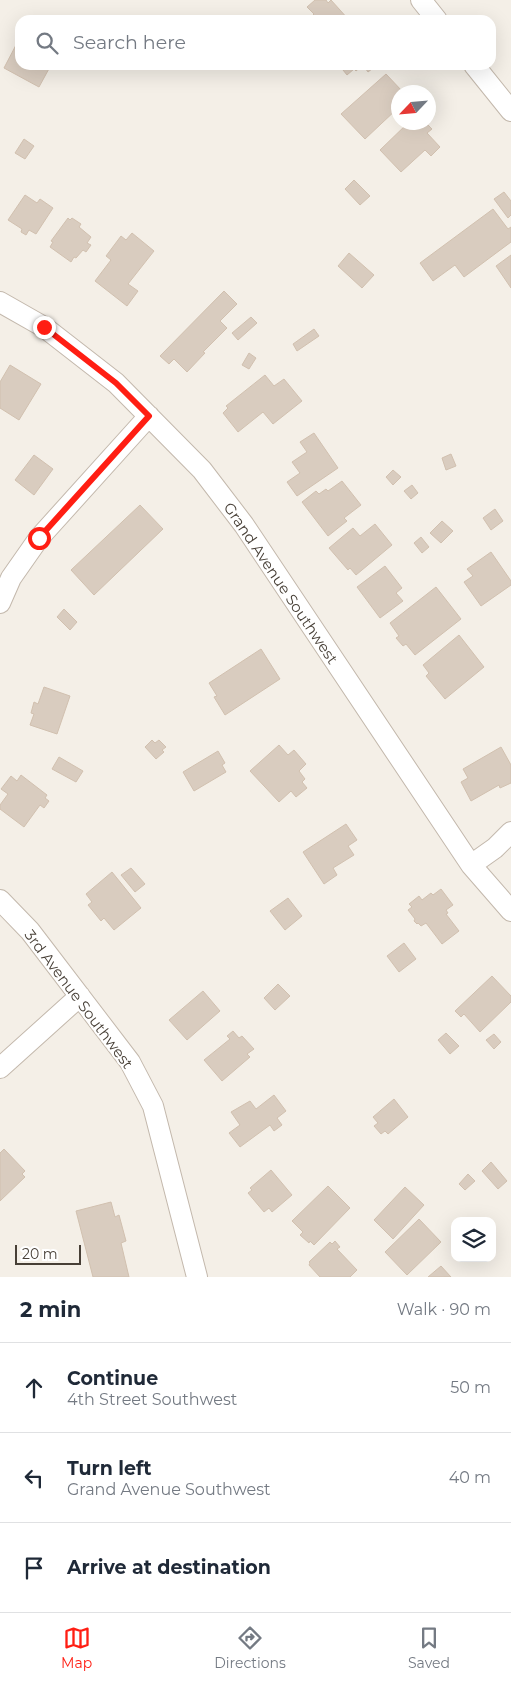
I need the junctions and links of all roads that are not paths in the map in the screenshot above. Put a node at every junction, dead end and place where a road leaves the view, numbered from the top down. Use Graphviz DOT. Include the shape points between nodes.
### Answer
graph roads {
  1 [pos="421,0"];
  2 [pos="433,15"];
  3 [pos="478,70"];
  4 [pos="511,111"];
  5 [pos="0,302"];
  6 [pos="149,416"];
  7 [pos="0,603"];
  8 [pos="511,832"];
  9 [pos="471,866"];
  10 [pos="0,900"];
  11 [pos="511,911"];
  12 [pos="80,996"];
  13 [pos="0,1068"];
  14 [pos="197,1277"];
  1 -- 2 [label="street"];
  3 -- 4 [label="street"];
  5 -- 6 [label="street, Grand Avenue Southwest" via="44,327 116,383"];
  6 -- 7 [label="street" via="39,538 11,578"];
  6 -- 9 [label="street, Grand Avenue Southwest" via="202,470 244,525"];
  8 -- 9 [label="street"];
  9 -- 11 [label="street, Grand Avenue Southwest"];
  10 -- 12 [label="street, 3rd Avenue Southwest" via="30,932"];
  12 -- 13 [label="street"];
  12 -- 14 [label="street, 3rd Avenue Southwest" via="130,1062 153,1106"];
}
